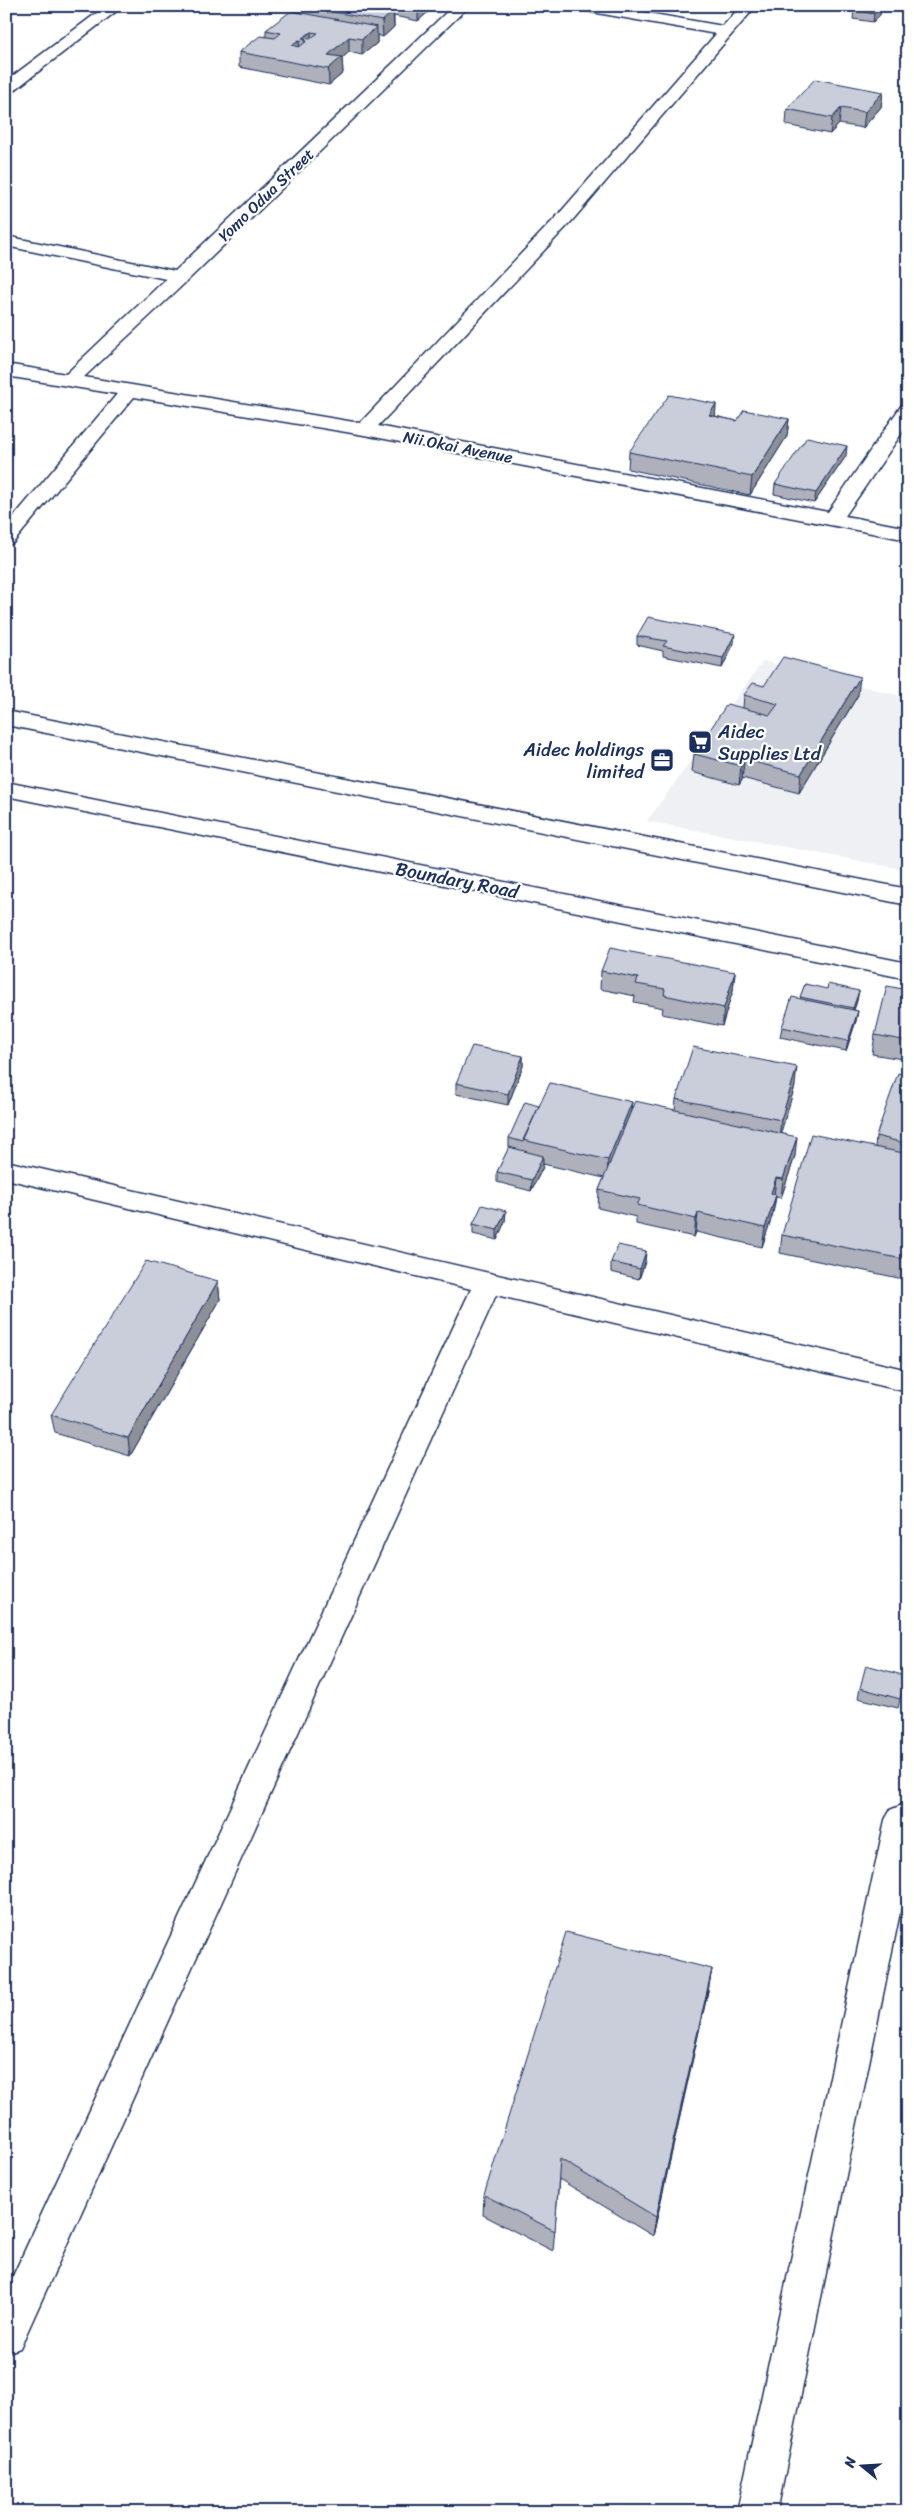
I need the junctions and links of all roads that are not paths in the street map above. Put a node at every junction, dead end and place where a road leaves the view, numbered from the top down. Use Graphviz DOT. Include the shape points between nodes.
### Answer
graph roads {
  1 [pos="116,6"];
  2 [pos="462,6"];
  3 [pos="580,6"];
  4 [pos="748,6"];
  5 [pos="725,31"];
  6 [pos="6,89"];
  7 [pos="6,241"];
  8 [pos="181,277"];
  9 [pos="6,370"];
  10 [pos="70,381"];
  11 [pos="129,391"];
  12 [pos="908,410"];
  13 [pos="364,429"];
  14 [pos="833,519"];
  15 [pos="908,534"];
  16 [pos="6,538"];
  17 [pos="6,718"];
  18 [pos="6,789"];
  19 [pos="908,896"];
  20 [pos="908,971"];
  21 [pos="6,1170"];
  22 [pos="488,1282"];
  23 [pos="908,1382"];
  24 [pos="902,1820"];
  25 [pos="6,2334"];
  26 [pos="757,2512"];
  1 -- 6 [label="street"];
  2 -- 8 [label="street, Yomo Odua Street"];
  3 -- 5 [label="street"];
  4 -- 5 [label="street"];
  5 -- 13 [label="street" via="564,219"];
  7 -- 8 [label="street"];
  8 -- 10 [label="street, Yomo Odua Street"];
  9 -- 10 [label="street, Nii Okai Avenue"];
  10 -- 11 [label="street, Nii Okai Avenue"];
  11 -- 13 [label="street, Nii Okai Avenue"];
  11 -- 16 [label="street"];
  12 -- 14 [label="street"];
  13 -- 14 [label="street, Nii Okai Avenue"];
  14 -- 15 [label="street, Nii Okai Avenue"];
  17 -- 19 [label="street"];
  18 -- 20 [label="street, Boundary Road"];
  21 -- 22 [label="street"];
  22 -- 23 [label="street"];
  22 -- 25 [label="street"];
  24 -- 26 [label="street"];
}
